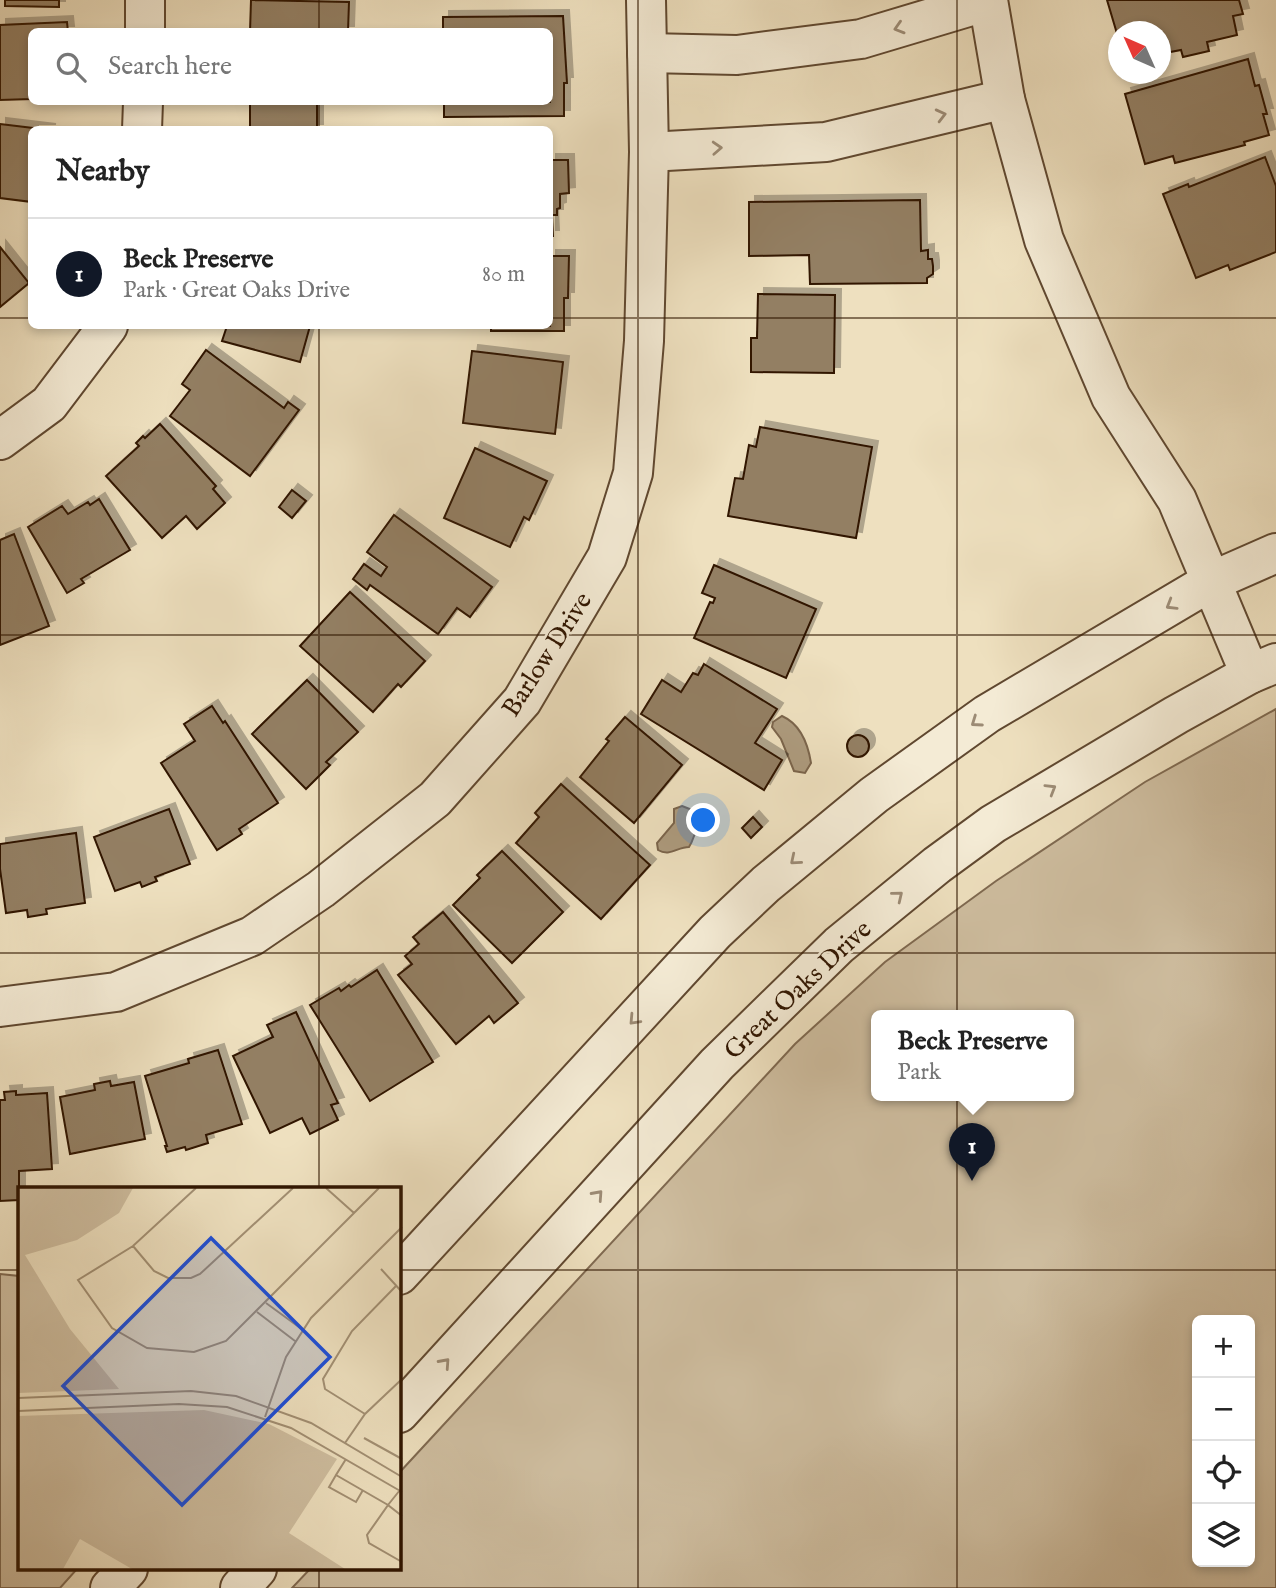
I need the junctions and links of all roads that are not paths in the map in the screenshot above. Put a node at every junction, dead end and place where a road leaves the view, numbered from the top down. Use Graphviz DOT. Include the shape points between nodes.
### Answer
graph roads {
  1 [pos="145,0"];
  2 [pos="646,0"];
  3 [pos="988,1"];
  4 [pos="145,28"];
  5 [pos="647,53"];
  6 [pos="1005,99"];
  7 [pos="143,105"];
  8 [pos="142,126"];
  9 [pos="649,152"];
  10 [pos="106,329"];
  11 [pos="0,440"];
  12 [pos="1276,554"];
  13 [pos="1210,582"];
  14 [pos="1263,669"];
  15 [pos="0,1007"];
  16 [pos="401,1273"];
  17 [pos="401,1411"];
  18 [pos="127,1570"];
  19 [pos="256,1570"];
  20 [pos="110,1588"];
  21 [pos="240,1588"];
  1 -- 4 [label="street"];
  2 -- 5 [label="street, Barlow Drive"];
  3 -- 5 [label="street, one-way" via="861,39 737,55"];
  3 -- 6 [label="street"];
  5 -- 9 [label="street, Barlow Drive"];
  9 -- 6 [label="street, one-way" via="826,142"];
  6 -- 13 [label="street" via="1044,240 1111,397 1177,500"];
  7 -- 8 [label="street"];
  9 -- 15 [label="street, Barlow Drive" via="644,341 633,473 607,557 522,701 435,799 321,889 252,936 116,992"];
  10 -- 11 [label="street" via="49,404"];
  12 -- 13 [label="street"];
  13 -- 14 [label="street"];
  13 -- 16 [label="street, one-way" via="987,714 874,795 766,884 716,932"];
  17 -- 14 [label="street, Great Oaks Drive, one-way" via="717,1064 839,945 993,824"];
  18 -- 20 [label="street"];
  19 -- 21 [label="street"];
}
